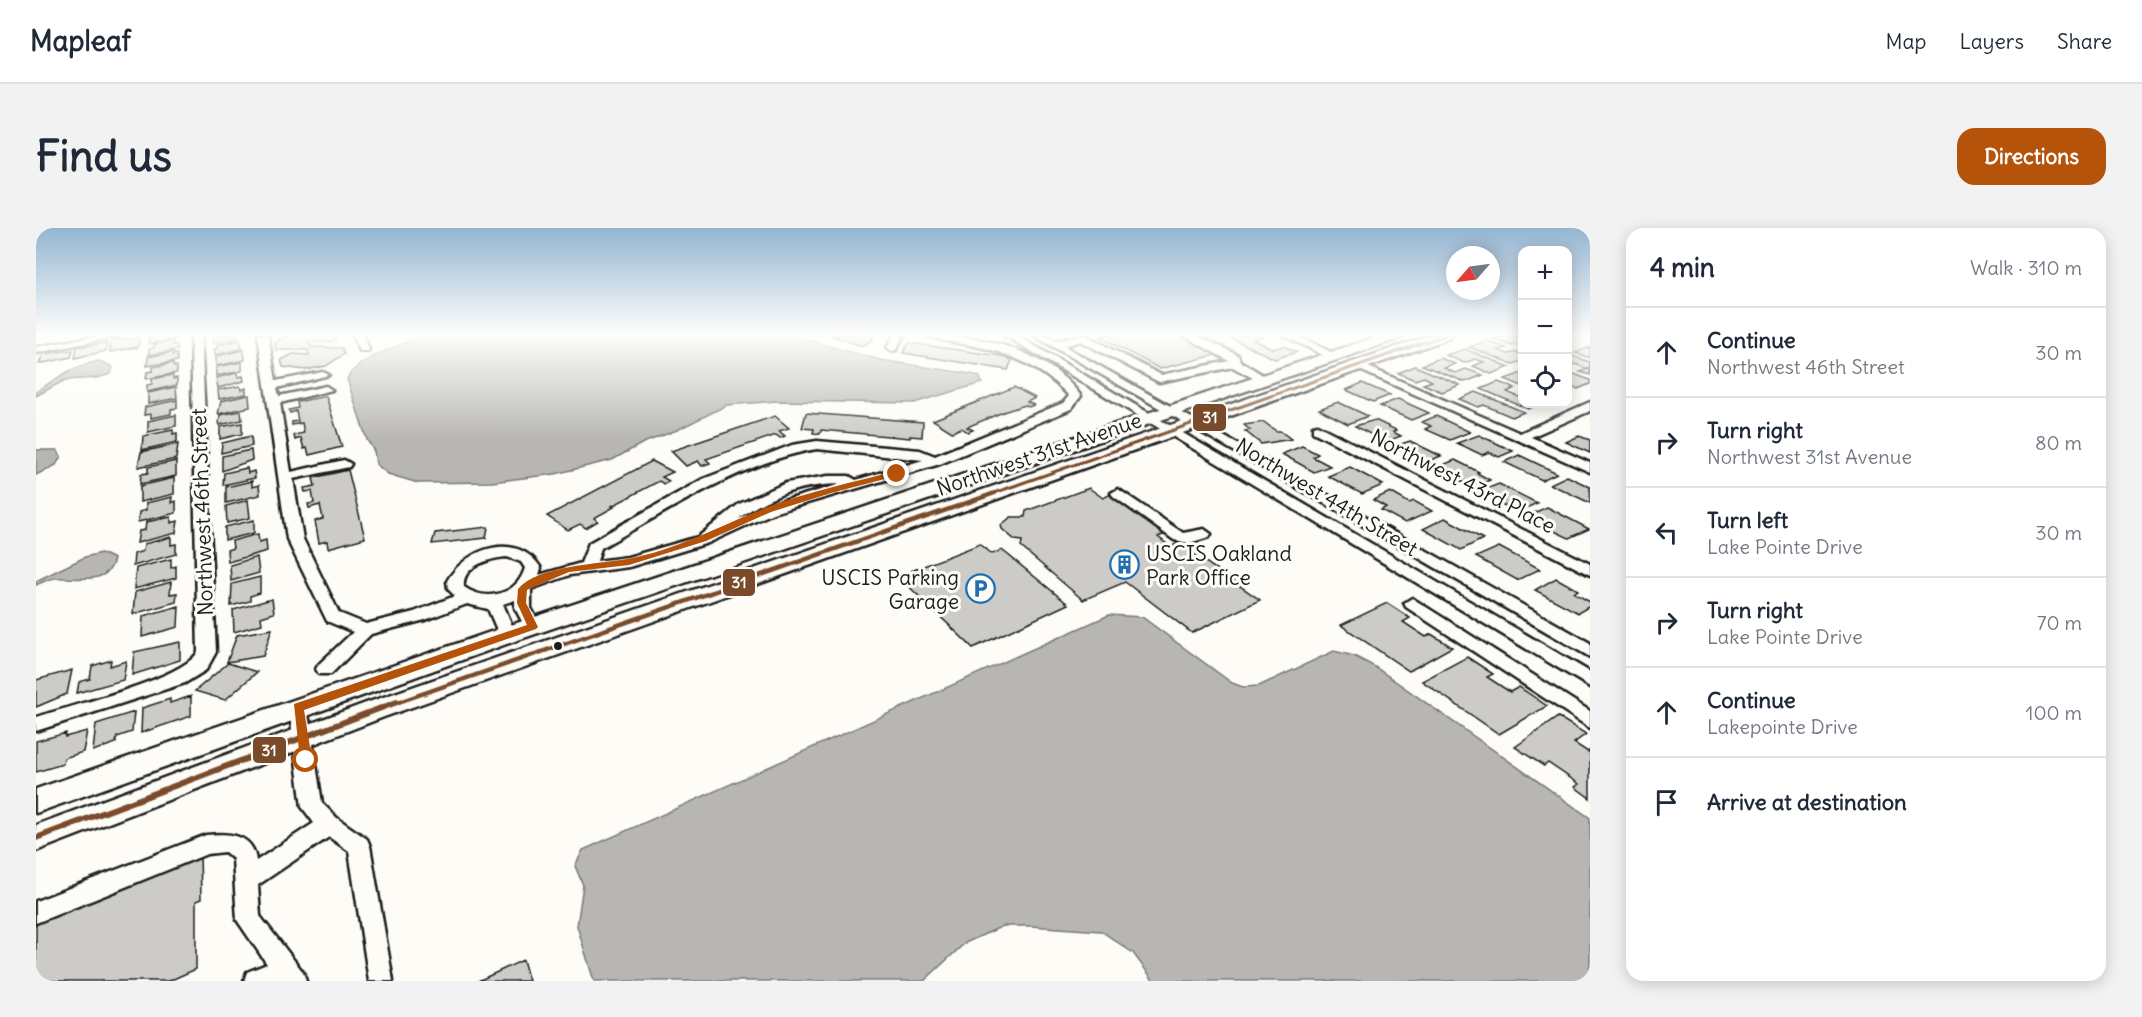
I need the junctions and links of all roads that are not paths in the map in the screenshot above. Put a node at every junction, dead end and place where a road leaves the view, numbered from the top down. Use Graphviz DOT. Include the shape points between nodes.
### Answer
graph roads {
  1 [pos="197,370"];
  2 [pos="268,370"];
  3 [pos="1046,370"];
  4 [pos="1075,370"];
  5 [pos="1093,370"];
  6 [pos="1143,370"];
  7 [pos="1201,370"];
  8 [pos="1246,370"];
  9 [pos="1289,370"];
  10 [pos="1342,370"];
  11 [pos="1369,370"];
  12 [pos="323,375"];
  13 [pos="1262,379"];
  14 [pos="270,386"];
  15 [pos="326,390"];
  16 [pos="272,401"];
  17 [pos="1590,406"];
  18 [pos="1158,414"];
  19 [pos="1189,423"];
  20 [pos="1169,429"];
  21 [pos="1317,429"];
  22 [pos="1521,437"];
  23 [pos="935,462"];
  24 [pos="344,464"];
  25 [pos="1590,468"];
  26 [pos="285,477"];
  27 [pos="1118,493"];
  28 [pos="1204,534"];
  29 [pos="1417,552"];
  30 [pos="1396,564"];
  31 [pos="588,566"];
  32 [pos="534,567"];
  33 [pos="568,570"];
  34 [pos="1590,570"];
  35 [pos="525,587"];
  36 [pos="466,598"];
  37 [pos="487,602"];
  38 [pos="1412,603"];
  39 [pos="533,627"];
  40 [pos="365,630"];
  41 [pos="507,635"];
  42 [pos="1590,651"];
  43 [pos="326,669"];
  44 [pos="1590,680"];
  45 [pos="298,707"];
  46 [pos="1590,721"];
  47 [pos="36,724"];
  48 [pos="303,736"];
  49 [pos="36,801"];
  50 [pos="330,825"];
  51 [pos="36,838"];
  52 [pos="246,880"];
  53 [pos="36,912"];
  54 [pos="289,975"];
  55 [pos="256,981"];
  56 [pos="381,981"];
  1 -- 47 [label="street, Northwest 46th Street" via="207,652 200,665 179,678"];
  2 -- 14 [label="street"];
  3 -- 23 [label="street" via="1064,381 1075,396 1067,406"];
  4 -- 18 [label="street, Northwest 44th Street"];
  5 -- 18 [label="street, Northwest 44th Street"];
  6 -- 7 [label="street" via="1159,379"];
  8 -- 13 [label="street"];
  9 -- 13 [label="main road, Northwest 31st Avenue"];
  10 -- 19 [label="main road, Northwest 31st Avenue"];
  11 -- 22 [label="street"];
  12 -- 14 [label="street"];
  13 -- 18 [label="main road, Northwest 31st Avenue"];
  14 -- 16 [label="street"];
  15 -- 16 [label="street"];
  16 -- 26 [label="street"];
  17 -- 22 [label="street"];
  18 -- 19 [label="street, Northwest 44th Street"];
  18 -- 20 [label="street, Northwest 44th Street"];
  18 -- 39 [label="main road, Northwest 31st Avenue"];
  19 -- 20 [label="main road, Northwest 31st Avenue"];
  19 -- 29 [label="street, Northwest 44th Street"];
  20 -- 30 [label="street, Northwest 44th Street"];
  20 -- 48 [label="main road, Northwest 31st Avenue"];
  21 -- 34 [label="street, Northwest 43rd Place"];
  22 -- 25 [label="street"];
  23 -- 31 [label="street" via="768,510 703,540 629,562"];
  23 -- 31 [label="street" via="920,454 817,445 797,448 708,482 594,546"];
  24 -- 26 [label="street"];
  26 -- 40 [label="street" via="295,539 317,587 333,617"];
  27 -- 28 [label="street" via="1179,537"];
  29 -- 30 [label="street"];
  29 -- 42 [label="street, Northwest 44th Street"];
  30 -- 44 [label="street, Northwest 44th Street"];
  31 -- 33 [label="street"];
  32 -- 33 [label="street"];
  32 -- 35 [label="street" via="534,575"];
  32 -- 36 [label="street" via="528,557 508,552 478,558 460,570 455,581 456,589"];
  33 -- 35 [label="street"];
  35 -- 37 [label="street" via="503,599"];
  35 -- 39 [label="street" via="523,608"];
  36 -- 37 [label="street"];
  36 -- 40 [label="street"];
  37 -- 41 [label="street" via="495,606"];
  38 -- 46 [label="street"];
  39 -- 41 [label="main road, Northwest 31st Avenue"];
  40 -- 43 [label="street"];
  41 -- 45 [label="main road, Northwest 31st Avenue"];
  45 -- 48 [label="street"];
  45 -- 49 [label="main road, Northwest 31st Avenue"];
  48 -- 50 [label="street" via="312,807"];
  48 -- 51 [label="main road, Northwest 31st Avenue"];
  50 -- 52 [label="street"];
  50 -- 56 [label="street" via="359,846"];
  52 -- 53 [label="street" via="244,854 229,842 206,845"];
  52 -- 54 [label="street" via="249,920"];
  54 -- 55 [label="street"];
}
